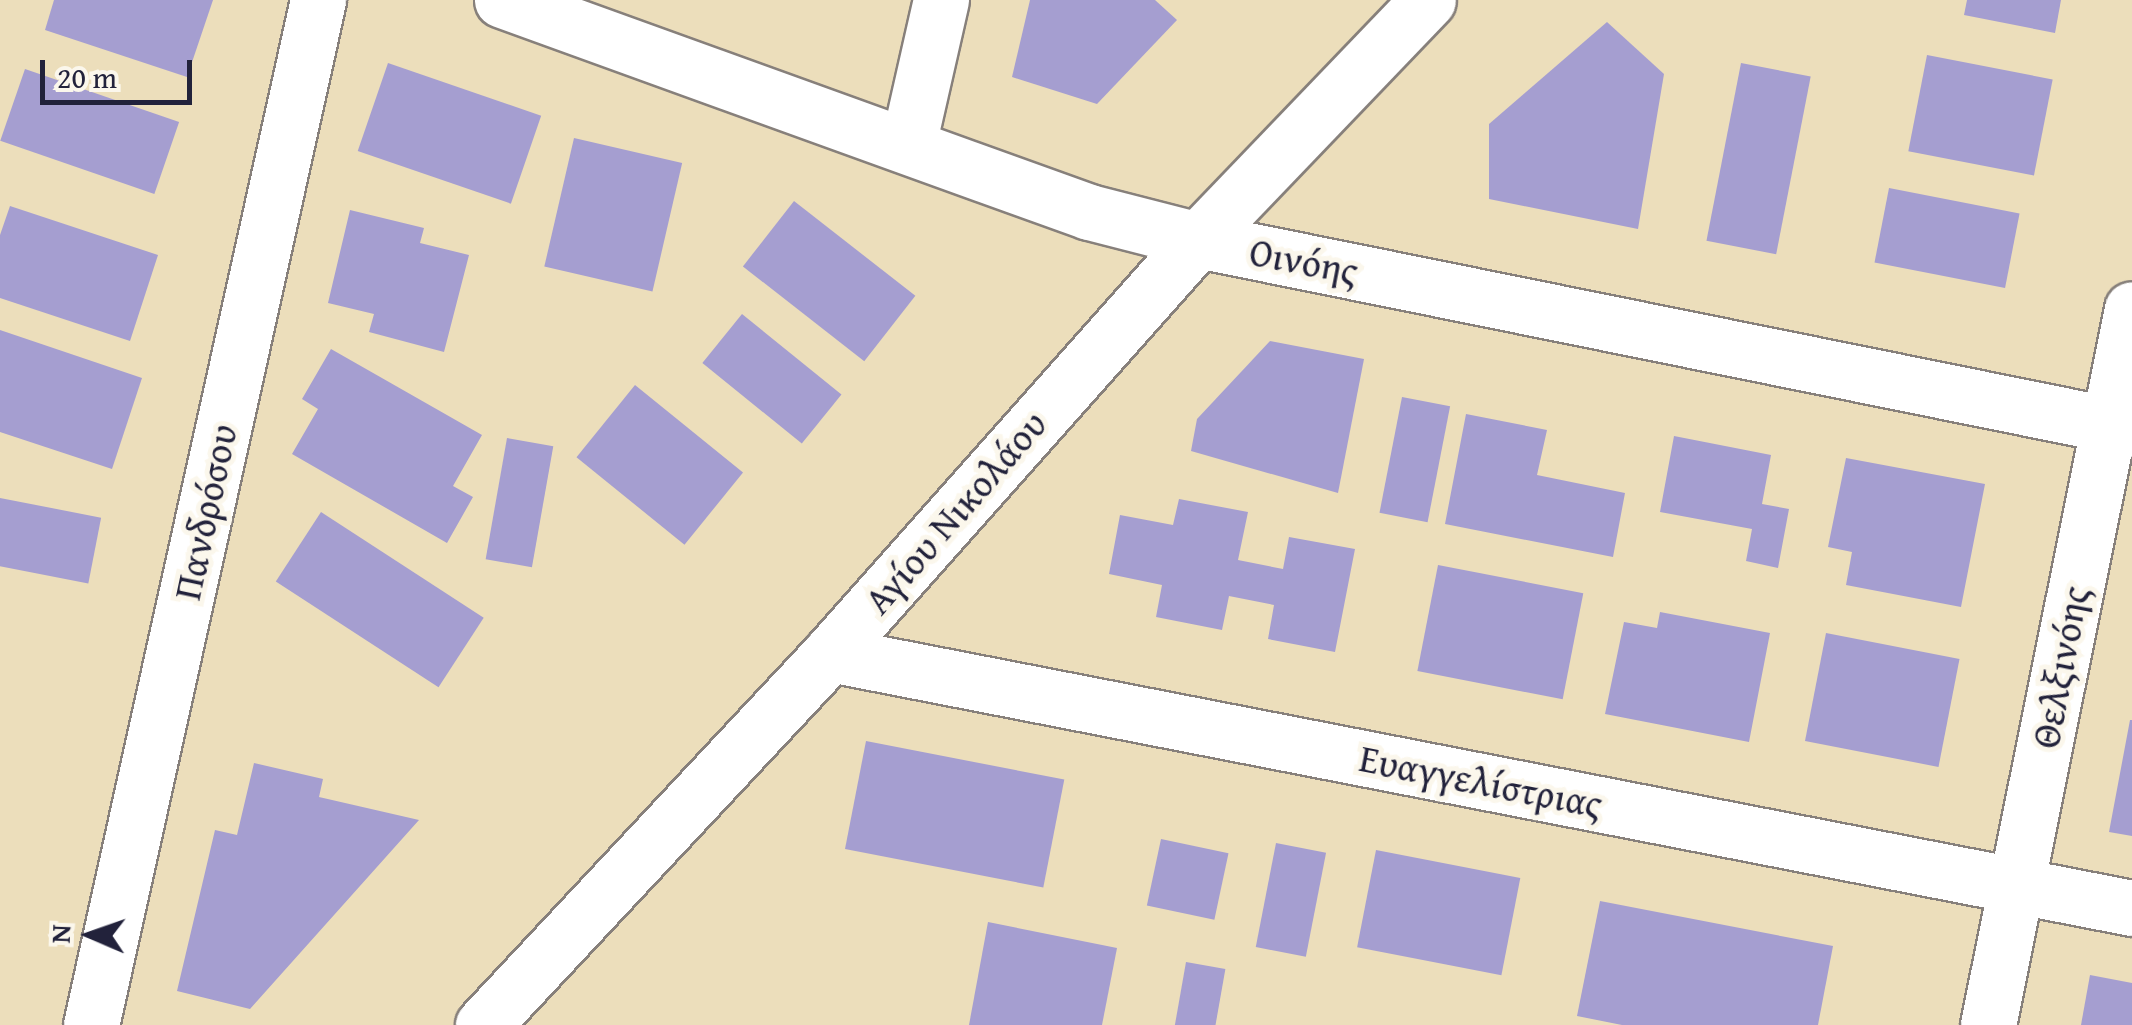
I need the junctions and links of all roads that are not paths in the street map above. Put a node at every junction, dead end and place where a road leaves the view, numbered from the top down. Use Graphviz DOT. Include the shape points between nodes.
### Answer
graph roads {
  1 [pos="318,0"];
  2 [pos="502,0"];
  3 [pos="941,0"];
  4 [pos="1428,0"];
  5 [pos="908,145"];
  6 [pos="1198,240"];
  7 [pos="2132,309"];
  8 [pos="2121,427"];
  9 [pos="830,654"];
  10 [pos="2016,886"];
  11 [pos="2132,908"];
  12 [pos="92,1025"];
  13 [pos="483,1025"];
  14 [pos="1988,1025"];
  1 -- 12 [label="street, Πανδρόσου"];
  2 -- 5 [label="street, Οινόης"];
  3 -- 5 [label="street"];
  4 -- 6 [label="street, Αγίου Νικολάου"];
  5 -- 6 [label="street, Οινόης" via="1089,212"];
  6 -- 8 [label="street, Οινόης"];
  6 -- 9 [label="street, Αγίου Νικολάου"];
  7 -- 8 [label="street, Θελξινόης"];
  8 -- 10 [label="street, Θελξινόης"];
  9 -- 10 [label="street, Ευαγγελίστριας"];
  9 -- 13 [label="street, Αγίου Νικολάου"];
  10 -- 11 [label="street, Ευαγγελίστριας"];
  10 -- 14 [label="street, Θελξινόης"];
}
